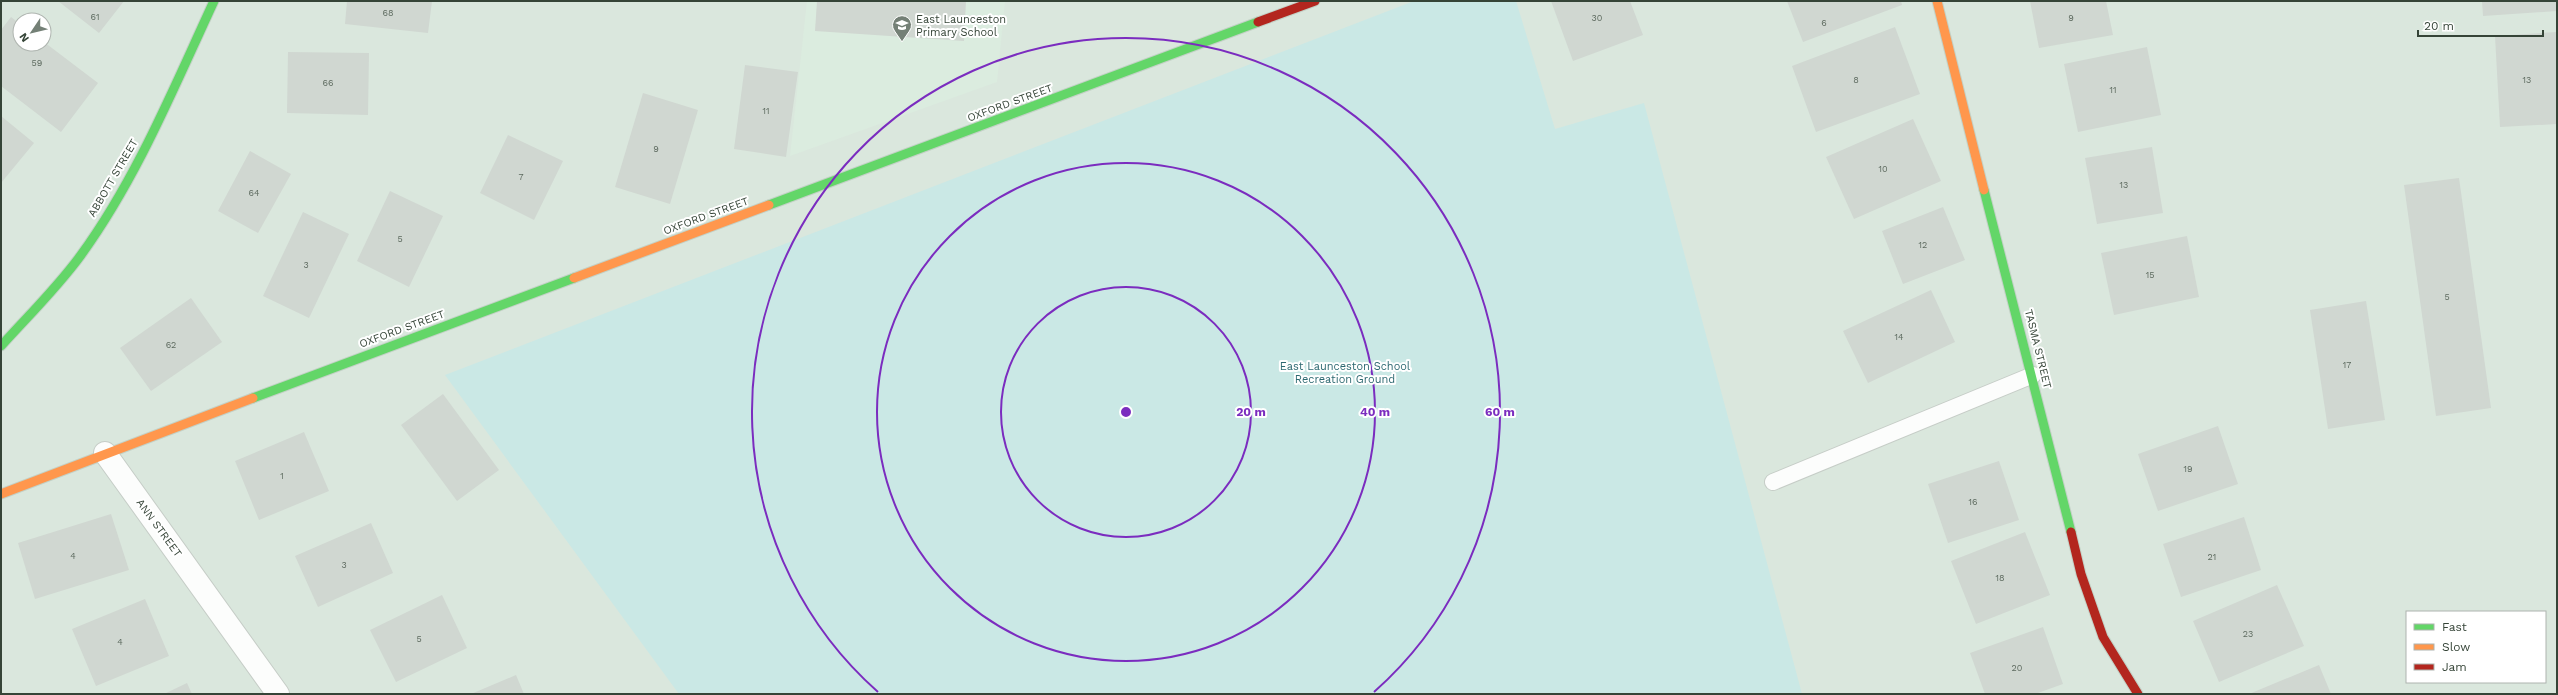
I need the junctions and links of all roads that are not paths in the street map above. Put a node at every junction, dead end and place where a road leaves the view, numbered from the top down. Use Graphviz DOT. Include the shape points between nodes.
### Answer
graph roads {
  1 [pos="214,1"];
  2 [pos="1315,1"];
  3 [pos="1937,1"];
  4 [pos="1,346"];
  5 [pos="2033,375"];
  6 [pos="105,453"];
  7 [pos="1773,482"];
  8 [pos="1,494"];
  9 [pos="278,694"];
  10 [pos="2138,694"];
  1 -- 4 [label="street, ABBOTT STREET" via="134,170 90,241 49,294"];
  2 -- 6 [label="street, OXFORD STREET"];
  3 -- 5 [label="street, TASMA STREET"];
  5 -- 7 [label="lane"];
  5 -- 10 [label="street, TASMA STREET" via="2081,574 2103,637"];
  6 -- 8 [label="street"];
  6 -- 9 [label="street, ANN STREET"];
}
